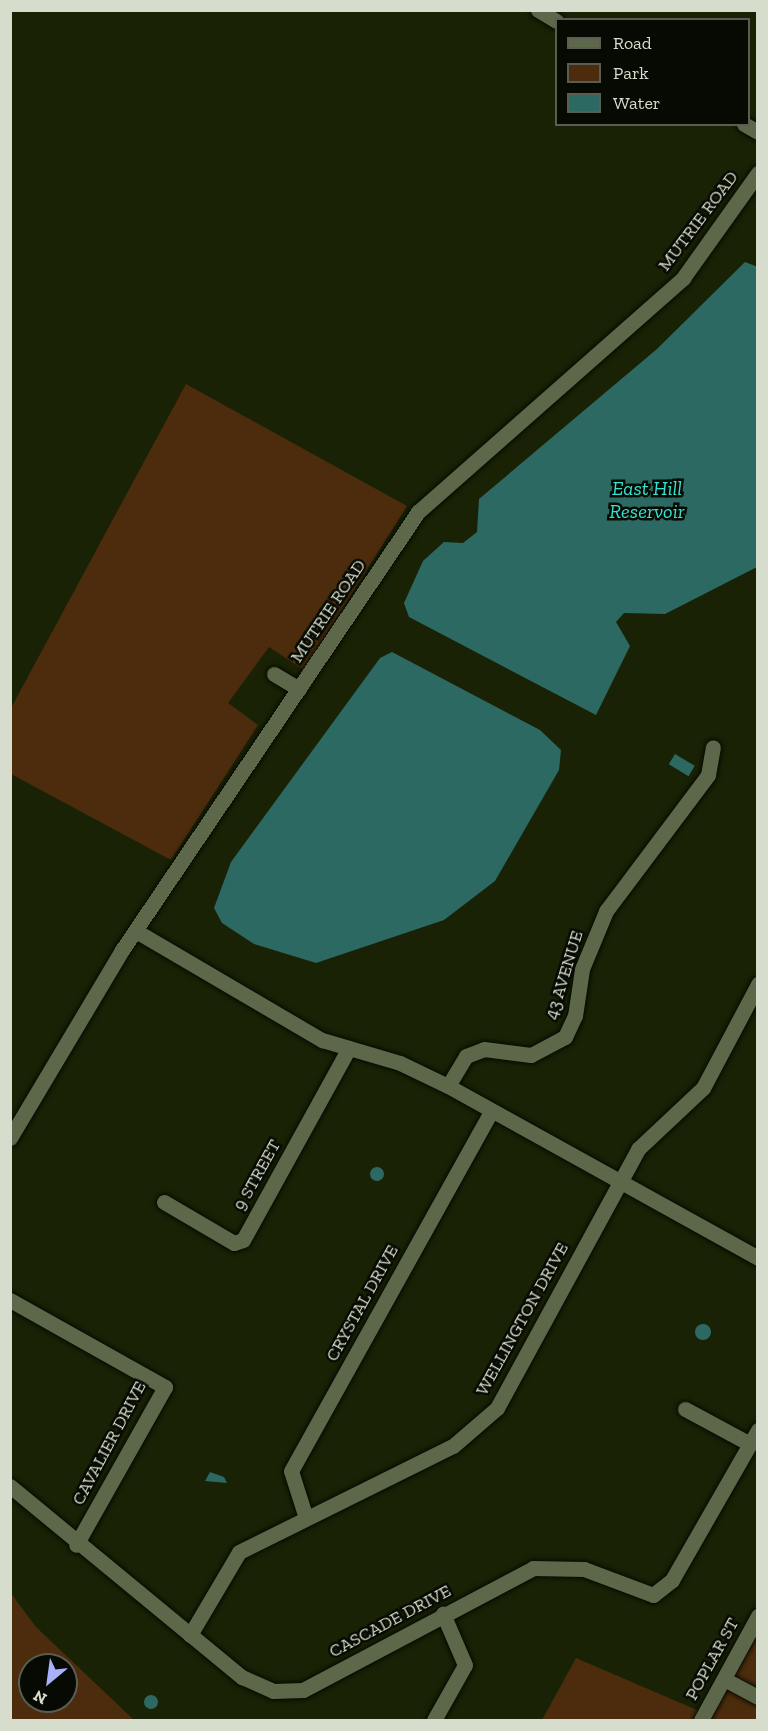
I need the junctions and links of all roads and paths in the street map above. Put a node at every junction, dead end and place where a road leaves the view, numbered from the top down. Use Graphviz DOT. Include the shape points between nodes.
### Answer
graph roads {
  1 [pos="538,10"];
  2 [pos="555,20"];
  3 [pos="758,173"];
  4 [pos="274,674"];
  5 [pos="299,690"];
  6 [pos="713,747"];
  7 [pos="136,931"];
  8 [pos="758,984"];
  9 [pos="349,1048"];
  10 [pos="448,1086"];
  11 [pos="491,1112"];
  12 [pos="10,1138"];
  13 [pos="618,1183"];
  14 [pos="164,1202"];
  15 [pos="758,1258"];
  16 [pos="10,1300"];
  17 [pos="684,1409"];
  18 [pos="758,1430"];
  19 [pos="750,1444"];
  20 [pos="10,1486"];
  21 [pos="306,1518"];
  22 [pos="76,1545"];
  23 [pos="443,1614"];
  24 [pos="758,1617"];
  25 [pos="190,1635"];
  26 [pos="723,1679"];
  27 [pos="758,1697"];
  28 [pos="434,1720"];
  29 [pos="701,1720"];
  1 -- 2 [label="street"];
  3 -- 5 [label="street, MUTRIE ROAD" via="671,289 418,512"];
  4 -- 5 [label="street"];
  5 -- 7 [label="street, MUTRIE ROAD"];
  6 -- 10 [label="street, 43 AVENUE" via="708,775 606,911 582,969 565,1037 531,1055 475,1052 466,1056"];
  7 -- 9 [label="street" via="322,1040"];
  7 -- 12 [label="street, MUTRIE ROAD"];
  8 -- 13 [label="street, WELLINGTON DRIVE" via="703,1088 638,1149"];
  9 -- 10 [label="street" via="400,1063"];
  9 -- 14 [label="street, 9 STREET" via="243,1240 234,1243"];
  10 -- 11 [label="street"];
  11 -- 13 [label="street"];
  11 -- 21 [label="street, CRYSTAL DRIVE" via="291,1472"];
  13 -- 15 [label="street"];
  13 -- 21 [label="street, WELLINGTON DRIVE" via="497,1408 453,1446"];
  16 -- 22 [label="street, CAVALIER DRIVE" via="165,1387"];
  17 -- 19 [label="street"];
  18 -- 19 [label="street, CASCADE DRIVE"];
  19 -- 23 [label="street, CASCADE DRIVE" via="672,1580 653,1595 584,1569 533,1568"];
  20 -- 22 [label="street, CASCADE DRIVE"];
  21 -- 25 [label="street, WELLINGTON DRIVE" via="239,1552"];
  22 -- 25 [label="street, CASCADE DRIVE"];
  23 -- 25 [label="street, CASCADE DRIVE" via="303,1690 273,1691 242,1677"];
  23 -- 28 [label="street" via="465,1665"];
  24 -- 26 [label="street, POPLAR ST"];
  26 -- 27 [label="street"];
  26 -- 29 [label="street, POPLAR ST"];
}
